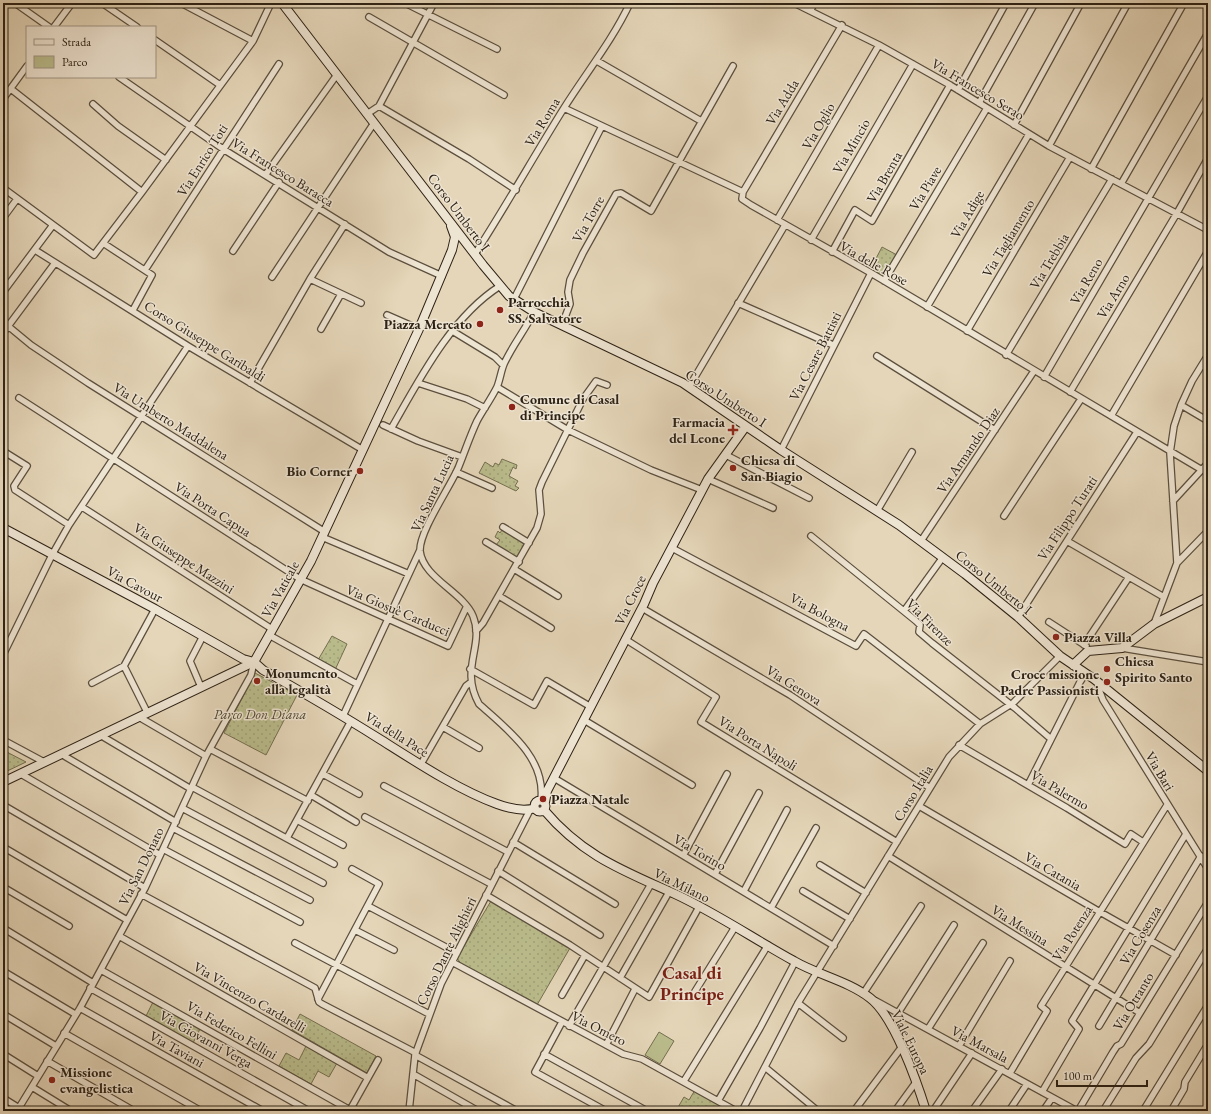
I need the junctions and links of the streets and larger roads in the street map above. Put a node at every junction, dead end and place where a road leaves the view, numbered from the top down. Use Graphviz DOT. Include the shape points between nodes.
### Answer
graph roads {
  1 [pos="15,3"];
  2 [pos="72,3"];
  3 [pos="102,3"];
  4 [pos="181,3"];
  5 [pos="271,3"];
  6 [pos="282,3"];
  7 [pos="405,3"];
  8 [pos="434,3"];
  9 [pos="630,3"];
  10 [pos="794,3"];
  11 [pos="814,3"];
  12 [pos="1006,3"];
  13 [pos="1035,3"];
  14 [pos="1081,3"];
  15 [pos="1128,3"];
  16 [pos="1184,3"];
  17 [pos="811,10"];
  18 [pos="428,15"];
  19 [pos="370,17"];
  20 [pos="842,25"];
  21 [pos="48,26"];
  22 [pos="55,26"];
  23 [pos="135,26"];
  24 [pos="1208,33"];
  25 [pos="156,41"];
  26 [pos="253,41"];
  27 [pos="412,42"];
  28 [pos="879,45"];
  29 [pos="497,49"];
  30 [pos="597,60"];
  31 [pos="279,64"];
  32 [pos="913,64"];
  33 [pos="733,66"];
  34 [pos="26,67"];
  35 [pos="336,76"];
  36 [pos="120,78"];
  37 [pos="220,85"];
  38 [pos="950,85"];
  39 [pos="11,89"];
  40 [pos="958,90"];
  41 [pos="504,95"];
  42 [pos="1208,96"];
  43 [pos="3,100"];
  44 [pos="979,103"];
  45 [pos="93,104"];
  46 [pos="379,106"];
  47 [pos="564,108"];
  48 [pos="987,108"];
  49 [pos="367,114"];
  50 [pos="701,121"];
  51 [pos="374,123"];
  52 [pos="602,126"];
  53 [pos="1014,126"];
  54 [pos="190,127"];
  55 [pos="1029,134"];
  56 [pos="1049,146"];
  57 [pos="222,148"];
  58 [pos="1070,157"];
  59 [pos="1208,158"];
  60 [pos="166,160"];
  61 [pos="678,161"];
  62 [pos="1091,169"];
  63 [pos="266,174"];
  64 [pos="1112,180"];
  65 [pos="279,182"];
  66 [pos="1121,184"];
  67 [pos="3,188"];
  68 [pos="516,190"];
  69 [pos="142,192"];
  70 [pos="743,192"];
  71 [pos="17,199"];
  72 [pos="1149,199"];
  73 [pos="434,200"];
  74 [pos="319,207"];
  75 [pos="1177,213"];
  76 [pos="3,218"];
  77 [pos="777,220"];
  78 [pos="344,224"];
  79 [pos="53,225"];
  80 [pos="785,226"];
  81 [pos="1208,230"];
  82 [pos="811,240"];
  83 [pos="104,243"];
  84 [pos="35,250"];
  85 [pos="233,251"];
  86 [pos="474,251"];
  87 [pos="1208,251"];
  88 [pos="832,252"];
  89 [pos="55,263"];
  90 [pos="145,270"];
  91 [pos="871,273"];
  92 [pos="442,276"];
  93 [pos="272,277"];
  94 [pos="310,279"];
  95 [pos="884,281"];
  96 [pos="500,286"];
  97 [pos="3,292"];
  98 [pos="341,294"];
  99 [pos="514,299"];
  100 [pos="361,303"];
  101 [pos="738,303"];
  102 [pos="927,307"];
  103 [pos="132,310"];
  104 [pos="534,312"];
  105 [pos="387,315"];
  106 [pos="562,325"];
  107 [pos="8,326"];
  108 [pos="321,329"];
  109 [pos="419,329"];
  110 [pos="967,331"];
  111 [pos="454,332"];
  112 [pos="3,333"];
  113 [pos="833,345"];
  114 [pos="188,346"];
  115 [pos="1006,355"];
  116 [pos="1208,355"];
  117 [pos="877,356"];
  118 [pos="1206,364"];
  119 [pos="503,365"];
  120 [pos="1034,371"];
  121 [pos="1044,377"];
  122 [pos="250,383"];
  123 [pos="418,383"];
  124 [pos="607,385"];
  125 [pos="497,387"];
  126 [pos="689,387"];
  127 [pos="1070,392"];
  128 [pos="20,398"];
  129 [pos="1081,399"];
  130 [pos="1181,405"];
  131 [pos="485,408"];
  132 [pos="140,416"];
  133 [pos="1111,416"];
  134 [pos="1208,421"];
  135 [pos="383,425"];
  136 [pos="746,426"];
  137 [pos="391,429"];
  138 [pos="568,430"];
  139 [pos="995,430"];
  140 [pos="1137,432"];
  141 [pos="364,450"];
  142 [pos="781,450"];
  143 [pos="3,451"];
  144 [pos="912,452"];
  145 [pos="1170,453"];
  146 [pos="726,455"];
  147 [pos="462,457"];
  148 [pos="113,459"];
  149 [pos="1208,463"];
  150 [pos="1202,470"];
  151 [pos="456,472"];
  152 [pos="708,479"];
  153 [pos="492,488"];
  154 [pos="702,490"];
  155 [pos="809,498"];
  156 [pos="1173,501"];
  157 [pos="82,507"];
  158 [pos="773,508"];
  159 [pos="877,511"];
  160 [pos="1004,516"];
  161 [pos="69,525"];
  162 [pos="503,527"];
  163 [pos="3,528"];
  164 [pos="1208,531"];
  165 [pos="323,534"];
  166 [pos="811,536"];
  167 [pos="921,541"];
  168 [pos="1067,541"];
  169 [pos="486,542"];
  170 [pos="529,543"];
  171 [pos="672,548"];
  172 [pos="420,550"];
  173 [pos="52,555"];
  174 [pos="943,557"];
  175 [pos="519,562"];
  176 [pos="1177,563"];
  177 [pos="514,569"];
  178 [pos="409,574"];
  179 [pos="1129,577"];
  180 [pos="300,579"];
  181 [pos="499,596"];
  182 [pos="558,596"];
  183 [pos="1162,596"];
  184 [pos="1206,600"];
  185 [pos="466,608"];
  186 [pos="642,608"];
  187 [pos="155,609"];
  188 [pos="904,611"];
  189 [pos="1018,617"];
  190 [pos="387,619"];
  191 [pos="1049,622"];
  192 [pos="1154,624"];
  193 [pos="551,628"];
  194 [pos="476,631"];
  195 [pos="271,632"];
  196 [pos="202,636"];
  197 [pos="625,639"];
  198 [pos="3,641"];
  199 [pos="9,644"];
  200 [pos="1084,645"];
  201 [pos="1122,648"];
  202 [pos="1093,650"];
  203 [pos="3,656"];
  204 [pos="1060,656"];
  205 [pos="254,662"];
  206 [pos="1208,662"];
  207 [pos="1073,665"];
  208 [pos="124,666"];
  209 [pos="470,669"];
  210 [pos="1086,673"];
  211 [pos="92,683"];
  212 [pos="470,683"];
  213 [pos="1099,683"];
  214 [pos="357,684"];
  215 [pos="201,687"];
  216 [pos="1010,705"];
  217 [pos="591,706"];
  218 [pos="147,712"];
  219 [pos="139,716"];
  220 [pos="342,716"];
  221 [pos="584,720"];
  222 [pos="351,721"];
  223 [pos="980,724"];
  224 [pos="443,727"];
  225 [pos="100,735"];
  226 [pos="1051,739"];
  227 [pos="3,740"];
  228 [pos="959,745"];
  229 [pos="479,748"];
  230 [pos="210,749"];
  231 [pos="61,754"];
  232 [pos="206,756"];
  233 [pos="44,762"];
  234 [pos="420,764"];
  235 [pos="1208,771"];
  236 [pos="21,774"];
  237 [pos="323,774"];
  238 [pos="727,774"];
  239 [pos="554,778"];
  240 [pos="3,782"];
  241 [pos="692,785"];
  242 [pos="1028,785"];
  243 [pos="384,786"];
  244 [pos="191,788"];
  245 [pos="930,788"];
  246 [pos="759,793"];
  247 [pos="359,794"];
  248 [pos="309,798"];
  249 [pos="543,804"];
  250 [pos="3,805"];
  251 [pos="1167,805"];
  252 [pos="919,806"];
  253 [pos="182,808"];
  254 [pos="533,809"];
  255 [pos="787,810"];
  256 [pos="365,817"];
  257 [pos="298,820"];
  258 [pos="176,822"];
  259 [pos="356,822"];
  260 [pos="173,828"];
  261 [pos="816,828"];
  262 [pos="1186,834"];
  263 [pos="287,838"];
  264 [pos="514,842"];
  265 [pos="897,842"];
  266 [pos="1143,842"];
  267 [pos="343,845"];
  268 [pos="3,847"];
  269 [pos="163,849"];
  270 [pos="508,852"];
  271 [pos="684,854"];
  272 [pos="160,855"];
  273 [pos="888,856"];
  274 [pos="1201,856"];
  275 [pos="1207,861"];
  276 [pos="334,864"];
  277 [pos="820,865"];
  278 [pos="352,869"];
  279 [pos="1208,869"];
  280 [pos="498,871"];
  281 [pos="715,874"];
  282 [pos="323,883"];
  283 [pos="491,884"];
  284 [pos="651,884"];
  285 [pos="3,887"];
  286 [pos="145,888"];
  287 [pos="744,891"];
  288 [pos="803,891"];
  289 [pos="669,892"];
  290 [pos="866,893"];
  291 [pos="141,894"];
  292 [pos="486,895"];
  293 [pos="310,900"];
  294 [pos="1208,902"];
  295 [pos="615,904"];
  296 [pos="368,906"];
  297 [pos="921,906"];
  298 [pos="699,907"];
  299 [pos="771,908"];
  300 [pos="1100,912"];
  301 [pos="850,919"];
  302 [pos="127,920"];
  303 [pos="300,922"];
  304 [pos="954,925"];
  305 [pos="69,926"];
  306 [pos="735,927"];
  307 [pos="3,928"];
  308 [pos="1128,928"];
  309 [pos="355,930"];
  310 [pos="600,935"];
  311 [pos="120,936"];
  312 [pos="1150,942"];
  313 [pos="295,943"];
  314 [pos="983,943"];
  315 [pos="768,945"];
  316 [pos="834,946"];
  317 [pos="1208,948"];
  318 [pos="394,950"];
  319 [pos="457,953"];
  320 [pos="585,955"];
  321 [pos="1176,955"];
  322 [pos="1010,961"];
  323 [pos="452,962"];
  324 [pos="795,962"];
  325 [pos="336,965"];
  326 [pos="602,967"];
  327 [pos="1065,967"];
  328 [pos="101,970"];
  329 [pos="3,971"];
  330 [pos="818,971"];
  331 [pos="620,978"];
  332 [pos="1093,984"];
  333 [pos="92,986"];
  334 [pos="635,989"];
  335 [pos="694,993"];
  336 [pos="562,994"];
  337 [pos="863,994"];
  338 [pos="871,998"];
  339 [pos="1116,998"];
  340 [pos="318,999"];
  341 [pos="798,1003"];
  342 [pos="1208,1004"];
  343 [pos="80,1008"];
  344 [pos="898,1013"];
  345 [pos="1140,1013"];
  346 [pos="3,1014"];
  347 [pos="75,1014"];
  348 [pos="429,1014"];
  349 [pos="562,1022"];
  350 [pos="569,1026"];
  351 [pos="1099,1026"];
  352 [pos="928,1029"];
  353 [pos="64,1033"];
  354 [pos="843,1038"];
  355 [pos="1208,1044"];
  356 [pos="606,1045"];
  357 [pos="56,1046"];
  358 [pos="959,1046"];
  359 [pos="901,1048"];
  360 [pos="972,1053"];
  361 [pos="3,1054"];
  362 [pos="415,1054"];
  363 [pos="544,1054"];
  364 [pos="378,1060"];
  365 [pos="47,1061"];
  366 [pos="766,1068"];
  367 [pos="1002,1069"];
  368 [pos="1010,1073"];
  369 [pos="413,1074"];
  370 [pos="38,1076"];
  371 [pos="368,1078"];
  372 [pos="684,1081"];
  373 [pos="916,1082"];
  374 [pos="1027,1084"];
  375 [pos="32,1087"];
  376 [pos="1042,1092"];
  377 [pos="3,1098"];
  378 [pos="1052,1098"];
  379 [pos="718,1101"];
  380 [pos="1208,1106"];
  381 [pos="18,1110"];
  382 [pos="350,1110"];
  383 [pos="744,1110"];
  384 [pos="71,1111"];
  385 [pos="134,1111"];
  386 [pos="201,1111"];
  387 [pos="263,1111"];
  388 [pos="309,1111"];
  389 [pos="409,1111"];
  390 [pos="478,1111"];
  391 [pos="517,1111"];
  392 [pos="606,1111"];
  393 [pos="648,1111"];
  394 [pos="736,1111"];
  395 [pos="818,1111"];
  396 [pos="854,1111"];
  397 [pos="895,1111"];
  398 [pos="926,1111"];
  399 [pos="933,1111"];
  400 [pos="972,1111"];
  401 [pos="1009,1111"];
  402 [pos="1043,1111"];
  403 [pos="1078,1111"];
  404 [pos="1104,1111"];
  405 [pos="1143,1111"];
  406 [pos="1170,1111"];
  407 [pos="1205,1111"];
  1 -- 21 [label="street"];
  2 -- 22 [label="street"];
  3 -- 23 [label="street"];
  4 -- 26 [label="street"];
  5 -- 26 [label="street"];
  6 -- 35 [label="street, Corso Umberto I"];
  7 -- 18 [label="street"];
  8 -- 18 [label="street"];
  9 -- 30 [label="street, Via Roma" via="614,36"];
  10 -- 17 [label="street, Via Francesco Serao"];
  11 -- 17 [label="street"];
  12 -- 40 [label="street"];
  13 -- 44 [label="street"];
  14 -- 53 [label="street"];
  15 -- 56 [label="street"];
  16 -- 62 [label="street"];
  17 -- 20 [label="street, Via Francesco Serao"];
  18 -- 27 [label="street"];
  18 -- 29 [label="street"];
  19 -- 27 [label="street"];
  20 -- 28 [label="street, Via Francesco Serao"];
  20 -- 70 [label="street, Via Adda"];
  24 -- 66 [label="street"];
  25 -- 37 [label="street"];
  26 -- 37 [label="street"];
  27 -- 41 [label="street"];
  27 -- 46 [label="street"];
  28 -- 32 [label="street, Via Francesco Serao"];
  28 -- 77 [label="street, Via Oglio"];
  30 -- 47 [label="street, Via Roma"];
  30 -- 50 [label="street"];
  31 -- 57 [label="street, Via Enrico Toti"];
  32 -- 38 [label="street, Via Francesco Serao"];
  32 -- 82 [label="street, Via Mincio"];
  33 -- 50 [label="street"];
  34 -- 39 [label="street"];
  35 -- 49 [label="street, Corso Umberto I"];
  35 -- 63 [label="street"];
  36 -- 54 [label="street, Via Francesco Baracca"];
  37 -- 54 [label="street"];
  38 -- 40 [label="street, Via Francesco Serao"];
  38 -- 88 [label="street, Via Brenta" via="872,221 855,210"];
  39 -- 43 [label="street"];
  39 -- 69 [label="street"];
  40 -- 44 [label="street, Via Francesco Serao"];
  42 -- 72 [label="street, Via Reno"];
  44 -- 48 [label="street, Via Francesco Serao"];
  45 -- 60 [label="street" via="118,126"];
  46 -- 49 [label="street"];
  46 -- 68 [label="street"];
  47 -- 52 [label="street, Via delle Rose"];
  47 -- 68 [label="street, Via Roma"];
  48 -- 53 [label="street, Via Francesco Serao"];
  48 -- 95 [label="street, Via Piave"];
  49 -- 51 [label="street, Corso Umberto I"];
  50 -- 61 [label="street"];
  51 -- 73 [label="street, Corso Umberto I"];
  51 -- 74 [label="street"];
  52 -- 61 [label="street, Via delle Rose"];
  52 -- 99 [label="street"];
  53 -- 55 [label="street, Via Francesco Serao"];
  54 -- 57 [label="street, Via Francesco Baracca"];
  54 -- 60 [label="street"];
  55 -- 56 [label="street, Via Francesco Serao"];
  55 -- 102 [label="street, Via Adige"];
  56 -- 58 [label="street, Via Francesco Serao"];
  57 -- 63 [label="street, Via Francesco Baracca"];
  57 -- 90 [label="street, Via Enrico Toti"];
  58 -- 62 [label="street, Via Francesco Serao"];
  58 -- 110 [label="street, Via Tagliamento"];
  59 -- 75 [label="street, Via Arno"];
  60 -- 69 [label="street"];
  61 -- 70 [label="street, Via delle Rose"];
  61 -- 106 [label="street, Via Torre" via="651,211 621,193 616,194 570,280 570,304"];
  62 -- 64 [label="street, Via Francesco Serao"];
  63 -- 65 [label="street, Via Francesco Baracca"];
  64 -- 66 [label="street, Via Francesco Serao"];
  64 -- 115 [label="street, Via Trebbia"];
  65 -- 74 [label="street, Via Francesco Baracca"];
  65 -- 85 [label="street"];
  66 -- 72 [label="street, Via Francesco Serao"];
  67 -- 71 [label="street"];
  68 -- 86 [label="street, Via Roma"];
  69 -- 83 [label="street"];
  70 -- 77 [label="street, Via delle Rose" via="742,199"];
  71 -- 76 [label="street"];
  71 -- 79 [label="street"];
  72 -- 75 [label="street, Via Francesco Serao"];
  72 -- 121 [label="street, Via Reno"];
  73 -- 86 [label="street, Corso Umberto I"];
  73 -- 92 [label="street, Via Vaticale" via="449,222 454,236 452,250"];
  74 -- 78 [label="street, Via Francesco Baracca"];
  74 -- 93 [label="street"];
  75 -- 81 [label="street, Via Francesco Serao"];
  75 -- 127 [label="street, Via Arno"];
  77 -- 80 [label="street, Via delle Rose"];
  78 -- 92 [label="street, Via Francesco Baracca" via="389,252"];
  78 -- 94 [label="street"];
  79 -- 83 [label="street" via="94,255"];
  79 -- 84 [label="street"];
  80 -- 82 [label="street, Via delle Rose"];
  80 -- 101 [label="street"];
  82 -- 88 [label="street, Via delle Rose"];
  83 -- 90 [label="street"];
  84 -- 89 [label="street, Corso Giuseppe Garibaldi"];
  84 -- 97 [label="street"];
  86 -- 92 [label="street, Via Vaticale" via="466,245 458,248"];
  86 -- 96 [label="street, Corso Umberto I"];
  87 -- 133 [label="street"];
  88 -- 91 [label="street, Via delle Rose"];
  89 -- 103 [label="street, Corso Giuseppe Garibaldi"];
  89 -- 107 [label="street"];
  90 -- 103 [label="street" via="151,273 152,278"];
  91 -- 95 [label="street, Via delle Rose"];
  91 -- 113 [label="street, Via Cesare Battisti"];
  92 -- 109 [label="street, Via Vaticale"];
  94 -- 98 [label="street"];
  94 -- 122 [label="street"];
  95 -- 102 [label="street, Via delle Rose"];
  96 -- 99 [label="street, Corso Umberto I"];
  96 -- 111 [label="street" via="477,303"];
  98 -- 100 [label="street"];
  98 -- 108 [label="street"];
  99 -- 104 [label="street, Corso Umberto I"];
  101 -- 113 [label="street"];
  101 -- 126 [label="street"];
  102 -- 110 [label="street, Via delle Rose"];
  103 -- 114 [label="street, Corso Giuseppe Garibaldi"];
  104 -- 106 [label="street, Corso Umberto I"];
  104 -- 119 [label="street, Via Santa Lucia"];
  105 -- 109 [label="street"];
  106 -- 126 [label="street, Corso Umberto I"];
  107 -- 112 [label="street"];
  107 -- 132 [label="street, Via Umberto Maddalena" via="31,346"];
  109 -- 141 [label="street, Via Vaticale"];
  110 -- 115 [label="street, Via delle Rose"];
  111 -- 119 [label="street" via="495,357"];
  111 -- 123 [label="street" via="437,351"];
  113 -- 142 [label="street, Via Cesare Battisti"];
  114 -- 122 [label="street, Corso Giuseppe Garibaldi"];
  114 -- 132 [label="street"];
  115 -- 120 [label="street, Via delle Rose"];
  116 -- 118 [label="street"];
  117 -- 139 [label="street"];
  118 -- 130 [label="street" via="1192,381"];
  119 -- 125 [label="street, Via Santa Lucia"];
  120 -- 121 [label="street, Via delle Rose"];
  120 -- 139 [label="street, Via Armando Diaz"];
  121 -- 127 [label="street, Via delle Rose"];
  122 -- 141 [label="street, Corso Giuseppe Garibaldi"];
  123 -- 131 [label="street" via="467,399"];
  123 -- 137 [label="street"];
  124 -- 138 [label="street" via="596,381 591,386"];
  125 -- 131 [label="street, Via Santa Lucia"];
  125 -- 138 [label="street"];
  126 -- 136 [label="street, Corso Umberto I"];
  127 -- 129 [label="street, Via delle Rose"];
  128 -- 148 [label="street, Via Porta Capua"];
  129 -- 133 [label="street, Via delle Rose"];
  129 -- 160 [label="street"];
  130 -- 134 [label="street"];
  130 -- 145 [label="street" via="1174,426"];
  131 -- 147 [label="street, Via Santa Lucia"];
  132 -- 148 [label="street"];
  132 -- 165 [label="street, Via Umberto Maddalena"];
  133 -- 140 [label="street, Via delle Rose"];
  135 -- 137 [label="street"];
  136 -- 142 [label="street, Corso Umberto I"];
  136 -- 146 [label="street, Via Croce"];
  137 -- 147 [label="street"];
  138 -- 154 [label="street" via="651,470"];
  138 -- 170 [label="street" via="539,490 541,514"];
  139 -- 167 [label="street, Via Armando Diaz"];
  140 -- 145 [label="street, Via delle Rose"];
  140 -- 168 [label="street, Via Filippo Turati"];
  141 -- 165 [label="street, Via Vaticale"];
  142 -- 159 [label="street, Corso Umberto I"];
  143 -- 161 [label="street" via="27,466 14,486 15,490"];
  144 -- 159 [label="street"];
  145 -- 150 [label="street, Via delle Rose"];
  145 -- 156 [label="street"];
  146 -- 152 [label="street, Via Croce"];
  146 -- 155 [label="street"];
  147 -- 151 [label="street, Via Santa Lucia"];
  148 -- 157 [label="street"];
  148 -- 180 [label="street, Via Porta Capua"];
  149 -- 150 [label="street"];
  150 -- 156 [label="street"];
  151 -- 153 [label="street"];
  151 -- 172 [label="street, Via Santa Lucia" via="432,518"];
  152 -- 154 [label="street, Via Croce"];
  152 -- 158 [label="street"];
  154 -- 171 [label="street, Via Croce"];
  156 -- 176 [label="street"];
  157 -- 161 [label="street"];
  157 -- 195 [label="street, Via Giuseppe Mazzini"];
  159 -- 167 [label="street, Corso Umberto I"];
  161 -- 173 [label="street"];
  162 -- 170 [label="street"];
  163 -- 173 [label="street, Via Cavour"];
  164 -- 176 [label="street"];
  165 -- 178 [label="street, Via Umberto Maddalena"];
  165 -- 180 [label="street, Via Vaticale"];
  166 -- 188 [label="street, Via Firenze"];
  167 -- 174 [label="street, Corso Umberto I"];
  168 -- 179 [label="street"];
  168 -- 189 [label="street, Via Filippo Turati"];
  169 -- 175 [label="street"];
  170 -- 175 [label="street"];
  171 -- 186 [label="street, Via Croce"];
  171 -- 223 [label="street, Via Bologna" via="856,646 864,634"];
  172 -- 178 [label="street"];
  172 -- 185 [label="street, Via Santa Lucia" via="429,570"];
  173 -- 187 [label="street, Via Cavour"];
  173 -- 199 [label="street"];
  174 -- 188 [label="street"];
  174 -- 189 [label="street, Corso Umberto I"];
  175 -- 177 [label="street"];
  176 -- 192 [label="street"];
  177 -- 181 [label="street"];
  177 -- 182 [label="street"];
  178 -- 190 [label="street"];
  179 -- 183 [label="street"];
  179 -- 200 [label="street"];
  180 -- 190 [label="street, Via Giosuè Carducci"];
  180 -- 195 [label="street, Via Vaticale"];
  181 -- 193 [label="street"];
  181 -- 194 [label="street"];
  184 -- 192 [label="street"];
  185 -- 190 [label="street, Via Giosuè Carducci" via="448,646"];
  185 -- 194 [label="street, Via Santa Lucia" via="472,615"];
  186 -- 197 [label="street, Via Croce"];
  186 -- 245 [label="street, Via Genova" via="790,695"];
  187 -- 196 [label="street, Via Cavour"];
  187 -- 208 [label="street"];
  188 -- 216 [label="street, Via Firenze" via="920,625 919,632"];
  189 -- 204 [label="street, Corso Umberto I"];
  190 -- 214 [label="street"];
  191 -- 200 [label="street"];
  192 -- 201 [label="street"];
  194 -- 209 [label="street, Via Santa Lucia"];
  195 -- 205 [label="street, Via Vaticale"];
  195 -- 214 [label="street, Via Giuseppe Mazzini"];
  196 -- 205 [label="street, Via Cavour" via="243,659"];
  196 -- 215 [label="street" via="190,661"];
  197 -- 217 [label="street, Via Croce"];
  197 -- 265 [label="street, Via Porta Napoli" via="716,697 701,722"];
  198 -- 199 [label="street"];
  199 -- 203 [label="street"];
  200 -- 202 [label="street"];
  201 -- 202 [label="street"];
  201 -- 206 [label="street"];
  202 -- 207 [label="street" via="1084,652"];
  204 -- 207 [label="street, Corso Umberto I"];
  204 -- 216 [label="street, Corso Italia"];
  205 -- 215 [label="street"];
  205 -- 220 [label="street, Via della Pace" via="263,670"];
  205 -- 230 [label="street, Via San Donato" via="251,675"];
  207 -- 210 [label="street, Corso Umberto I"];
  208 -- 211 [label="street"];
  208 -- 218 [label="street"];
  209 -- 212 [label="street, Via Santa Lucia"];
  209 -- 217 [label="street" via="534,705 547,681"];
  210 -- 213 [label="street, Corso Umberto I"];
  210 -- 226 [label="street"];
  212 -- 224 [label="street"];
  212 -- 249 [label="street, Via Santa Lucia" via="479,704 532,758 542,788"];
  213 -- 235 [label="street, Corso Umberto I"];
  213 -- 251 [label="street, Via Bari" via="1103,700"];
  214 -- 220 [label="street"];
  215 -- 218 [label="street"];
  216 -- 223 [label="street, Corso Italia"];
  216 -- 226 [label="street, Via Firenze"];
  217 -- 221 [label="street, Via Croce"];
  218 -- 219 [label="street"];
  219 -- 225 [label="street"];
  219 -- 232 [label="street"];
  220 -- 222 [label="street, Via della Pace"];
  221 -- 239 [label="street, Via Croce"];
  221 -- 241 [label="street"];
  222 -- 234 [label="street, Via della Pace"];
  222 -- 237 [label="street"];
  223 -- 228 [label="street, Corso Italia"];
  224 -- 229 [label="street"];
  224 -- 234 [label="street"];
  225 -- 231 [label="street"];
  225 -- 244 [label="street"];
  226 -- 242 [label="street"];
  227 -- 233 [label="street"];
  228 -- 242 [label="street, Via Palermo"];
  228 -- 245 [label="street, Corso Italia"];
  230 -- 232 [label="street, Via San Donato"];
  230 -- 248 [label="street"];
  231 -- 233 [label="street"];
  231 -- 258 [label="street"];
  232 -- 244 [label="street, Via San Donato"];
  233 -- 236 [label="street"];
  234 -- 254 [label="street, Via della Pace" via="498,804"];
  236 -- 240 [label="street"];
  236 -- 272 [label="street"];
  237 -- 247 [label="street"];
  237 -- 248 [label="street"];
  238 -- 271 [label="street"];
  239 -- 249 [label="street, Via Croce"];
  239 -- 271 [label="street, Via Torino" via="646,835"];
  242 -- 266 [label="street, Via Palermo" via="1125,844 1131,834"];
  243 -- 270 [label="street"];
  244 -- 253 [label="street, Via San Donato"];
  244 -- 263 [label="street"];
  245 -- 252 [label="street, Corso Italia"];
  246 -- 281 [label="street"];
  248 -- 257 [label="street"];
  248 -- 259 [label="street"];
  249 -- 254 [label="street" via="537,802"];
  249 -- 284 [label="street, Via Milano" via="577,844"];
  250 -- 286 [label="street"];
  251 -- 262 [label="street, Via Bari"];
  251 -- 266 [label="street, Via Potenza"];
  252 -- 265 [label="street, Corso Italia"];
  252 -- 300 [label="street, Via Catania"];
  253 -- 258 [label="street, Via San Donato"];
  253 -- 282 [label="street"];
  254 -- 264 [label="street, Corso Dante Alighieri"];
  255 -- 287 [label="street"];
  256 -- 283 [label="street"];
  257 -- 263 [label="street"];
  257 -- 267 [label="street"];
  258 -- 260 [label="street, Via San Donato"];
  260 -- 269 [label="street, Via San Donato"];
  260 -- 293 [label="street"];
  261 -- 299 [label="street"];
  262 -- 274 [label="street, Via Bari"];
  262 -- 308 [label="street"];
  263 -- 276 [label="street"];
  264 -- 270 [label="street, Corso Dante Alighieri"];
  264 -- 295 [label="street"];
  265 -- 273 [label="street, Corso Italia"];
  266 -- 300 [label="street, Via Potenza"];
  268 -- 302 [label="street"];
  269 -- 272 [label="street, Via San Donato"];
  269 -- 303 [label="street"];
  270 -- 280 [label="street, Corso Dante Alighieri"];
  271 -- 281 [label="street, Via Torino"];
  272 -- 286 [label="street, Via San Donato"];
  273 -- 290 [label="street, Corso Italia"];
  273 -- 327 [label="street, Via Messina"];
  274 -- 275 [label="street, Via Bari"];
  274 -- 312 [label="street, Via Cosenza"];
  275 -- 279 [label="street, Via Bari"];
  277 -- 290 [label="street"];
  278 -- 296 [label="street" via="379,884"];
  280 -- 283 [label="street, Corso Dante Alighieri"];
  280 -- 310 [label="street"];
  281 -- 287 [label="street, Via Torino"];
  283 -- 292 [label="street, Corso Dante Alighieri"];
  284 -- 289 [label="street, Via Milano"];
  284 -- 326 [label="street"];
  285 -- 305 [label="street"];
  286 -- 291 [label="street, Via San Donato"];
  287 -- 299 [label="street, Via Torino"];
  288 -- 301 [label="street"];
  289 -- 298 [label="street, Via Milano"];
  289 -- 331 [label="street"];
  290 -- 301 [label="street, Corso Italia"];
  291 -- 302 [label="street, Via San Donato"];
  291 -- 340 [label="street" via="314,988"];
  292 -- 319 [label="street, Corso Dante Alighieri"];
  292 -- 320 [label="street"];
  294 -- 321 [label="street, Via Otranto"];
  296 -- 309 [label="street"];
  296 -- 319 [label="street"];
  297 -- 337 [label="street"];
  298 -- 306 [label="street, Via Milano"];
  298 -- 334 [label="street" via="649,997"];
  299 -- 316 [label="street, Via Torino"];
  300 -- 308 [label="street, Via Catania"];
  300 -- 327 [label="street, Via Potenza"];
  301 -- 316 [label="street, Corso Italia"];
  302 -- 311 [label="street, Via San Donato"];
  304 -- 344 [label="street"];
  306 -- 315 [label="street, Via Milano"];
  306 -- 335 [label="street"];
  307 -- 333 [label="street, Via Giovanni Verga"];
  308 -- 312 [label="street, Via Catania"];
  308 -- 332 [label="street"];
  309 -- 318 [label="street"];
  309 -- 325 [label="street"];
  311 -- 328 [label="street, Via San Donato"];
  311 -- 371 [label="street, Via Vincenzo Cardarelli"];
  312 -- 321 [label="street, Via Catania"];
  312 -- 339 [label="street, Via Cosenza"];
  313 -- 325 [label="street"];
  314 -- 352 [label="street"];
  315 -- 324 [label="street, Via Milano"];
  315 -- 372 [label="street"];
  316 -- 330 [label="street, Corso Italia"];
  317 -- 404 [label="street"];
  319 -- 323 [label="street, Corso Dante Alighieri"];
  320 -- 326 [label="street"];
  320 -- 336 [label="street"];
  321 -- 345 [label="street, Via Otranto"];
  322 -- 358 [label="street"];
  323 -- 348 [label="street, Corso Dante Alighieri"];
  323 -- 349 [label="street, Via Omero"];
  324 -- 330 [label="street, Via Milano"];
  324 -- 379 [label="street"];
  325 -- 340 [label="street"];
  325 -- 348 [label="street"];
  326 -- 331 [label="street"];
  326 -- 350 [label="street"];
  327 -- 332 [label="street, Via Messina"];
  327 -- 368 [label="street, Via Potenza" via="1041,1006 1047,1011"];
  328 -- 333 [label="street, Via San Donato"];
  328 -- 382 [label="street, Via Federico Fellini"];
  329 -- 347 [label="street"];
  330 -- 337 [label="street, Viale Europa"];
  330 -- 341 [label="street, Corso Italia"];
  331 -- 334 [label="street"];
  332 -- 339 [label="street, Via Messina"];
  332 -- 376 [label="street" via="1072,1021 1079,1029"];
  333 -- 343 [label="street, Via San Donato"];
  333 -- 388 [label="street, Via Giovanni Verga"];
  334 -- 356 [label="street"];
  337 -- 338 [label="street, Viale Europa"];
  338 -- 344 [label="street, Via Marsala"];
  338 -- 359 [label="street, Viale Europa" via="887,1017"];
  339 -- 345 [label="street, Via Messina"];
  339 -- 351 [label="street, Via Cosenza"];
  340 -- 362 [label="street" via="322,1004"];
  341 -- 354 [label="street"];
  341 -- 366 [label="street, Corso Italia"];
  342 -- 405 [label="street"];
  343 -- 347 [label="street, Via San Donato"];
  343 -- 387 [label="street, Via Taviani"];
  344 -- 352 [label="street, Via Marsala"];
  345 -- 403 [label="street, Via Otranto" via="1122,1044 1117,1046 1099,1074"];
  346 -- 357 [label="street"];
  347 -- 353 [label="street, Via San Donato"];
  348 -- 362 [label="street, Corso Dante Alighieri"];
  349 -- 350 [label="street, Via Omero"];
  349 -- 363 [label="street"];
  350 -- 356 [label="street, Via Omero"];
  352 -- 358 [label="street, Via Marsala"];
  353 -- 357 [label="street, Via San Donato"];
  353 -- 386 [label="street"];
  355 -- 406 [label="street"];
  356 -- 372 [label="street, Via Omero" via="623,1054 642,1059"];
  357 -- 365 [label="street, Via San Donato"];
  358 -- 360 [label="street, Via Marsala"];
  359 -- 373 [label="street, Viale Europa"];
  359 -- 396 [label="street"];
  360 -- 367 [label="street, Via Marsala"];
  360 -- 399 [label="street"];
  361 -- 370 [label="street"];
  362 -- 369 [label="street, Corso Dante Alighieri"];
  362 -- 391 [label="street"];
  363 -- 392 [label="street" via="535,1072"];
  363 -- 393 [label="street"];
  364 -- 371 [label="street"];
  365 -- 370 [label="street, Via San Donato"];
  365 -- 385 [label="street"];
  366 -- 383 [label="street, Corso Italia"];
  366 -- 395 [label="street"];
  367 -- 368 [label="street, Via Marsala"];
  367 -- 400 [label="street"];
  368 -- 374 [label="street, Via Marsala"];
  369 -- 389 [label="street, Corso Dante Alighieri"];
  369 -- 390 [label="street"];
  370 -- 375 [label="street, Via San Donato"];
  371 -- 382 [label="street"];
  372 -- 379 [label="street, Via Omero"];
  373 -- 397 [label="street"];
  373 -- 398 [label="street, Viale Europa"];
  374 -- 376 [label="street, Via Marsala"];
  374 -- 401 [label="street"];
  375 -- 381 [label="street, Via San Donato"];
  375 -- 384 [label="street"];
  376 -- 378 [label="street, Via Marsala"];
  377 -- 381 [label="street"];
  378 -- 402 [label="street"];
  378 -- 403 [label="street, Via Marsala"];
  379 -- 394 [label="street, Via Omero"];
  380 -- 407 [label="street"];
}
